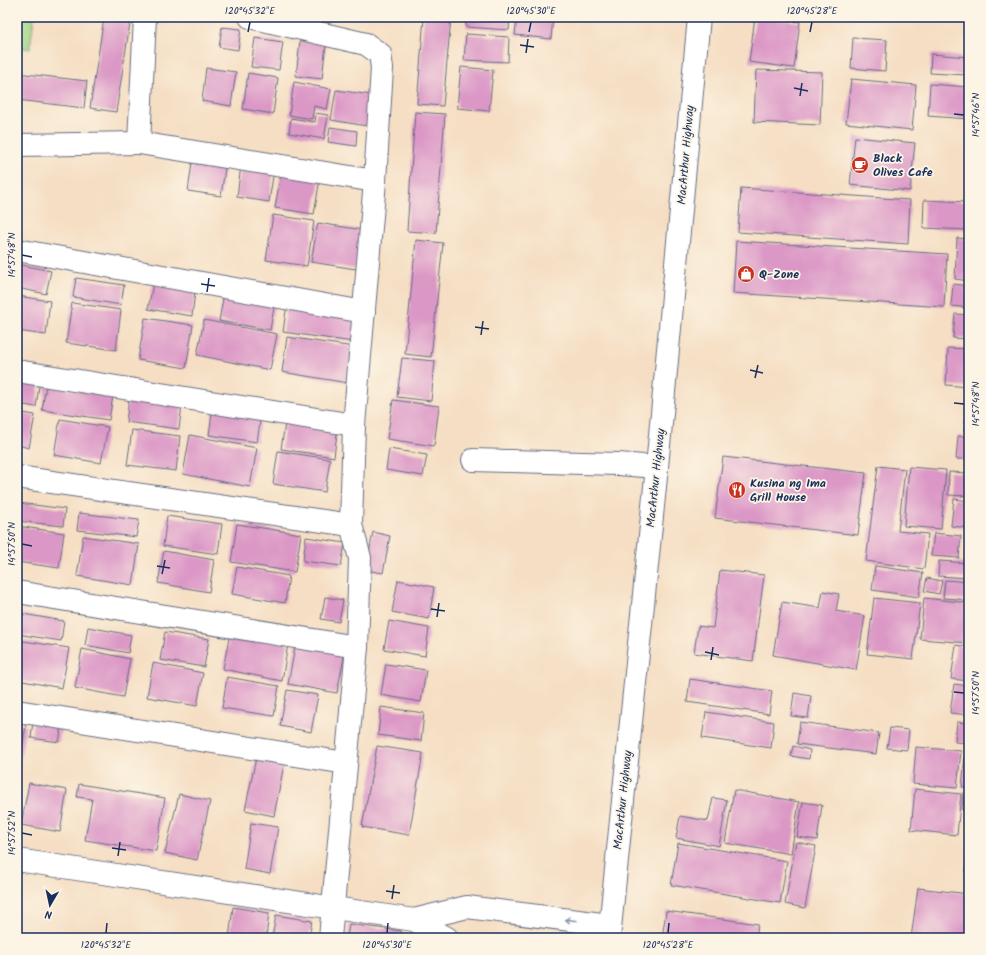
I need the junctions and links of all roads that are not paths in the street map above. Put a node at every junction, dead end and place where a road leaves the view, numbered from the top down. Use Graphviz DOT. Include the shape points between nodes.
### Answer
graph roads {
  1 [pos="145,17"];
  2 [pos="250,17"];
  3 [pos="699,17"];
  4 [pos="139,143"];
  5 [pos="17,145"];
  6 [pos="375,181"];
  7 [pos="17,250"];
  8 [pos="364,312"];
  9 [pos="17,371"];
  10 [pos="354,425"];
  11 [pos="473,460"];
  12 [pos="657,468"];
  13 [pos="17,477"];
  14 [pos="351,525"];
  15 [pos="17,592"];
  16 [pos="357,647"];
  17 [pos="17,711"];
  18 [pos="346,763"];
  19 [pos="17,860"];
  20 [pos="334,907"];
  21 [pos="414,920"];
  22 [pos="609,932"];
  23 [pos="330,938"];
  24 [pos="448,938"];
  1 -- 4 [label="main road"];
  2 -- 6 [label="main road" via="366,44 380,54 382,68"];
  3 -- 12 [label="main road, MacArthur Highway"];
  4 -- 5 [label="main road"];
  4 -- 6 [label="main road"];
  6 -- 8 [label="main road"];
  7 -- 8 [label="main road"];
  8 -- 10 [label="main road"];
  9 -- 10 [label="main road"];
  10 -- 14 [label="main road"];
  11 -- 12 [label="main road" via="618,464"];
  12 -- 22 [label="main road, MacArthur Highway"];
  13 -- 14 [label="main road"];
  14 -- 16 [label="main road" via="360,558"];
  15 -- 16 [label="main road"];
  16 -- 18 [label="main road"];
  17 -- 18 [label="main road"];
  18 -- 20 [label="main road"];
  19 -- 20 [label="main road"];
  20 -- 21 [label="main road"];
  20 -- 23 [label="main road"];
  22 -- 21 [label="main road, one-way" via="467,907"];
  21 -- 24 [label="main road"];
}
